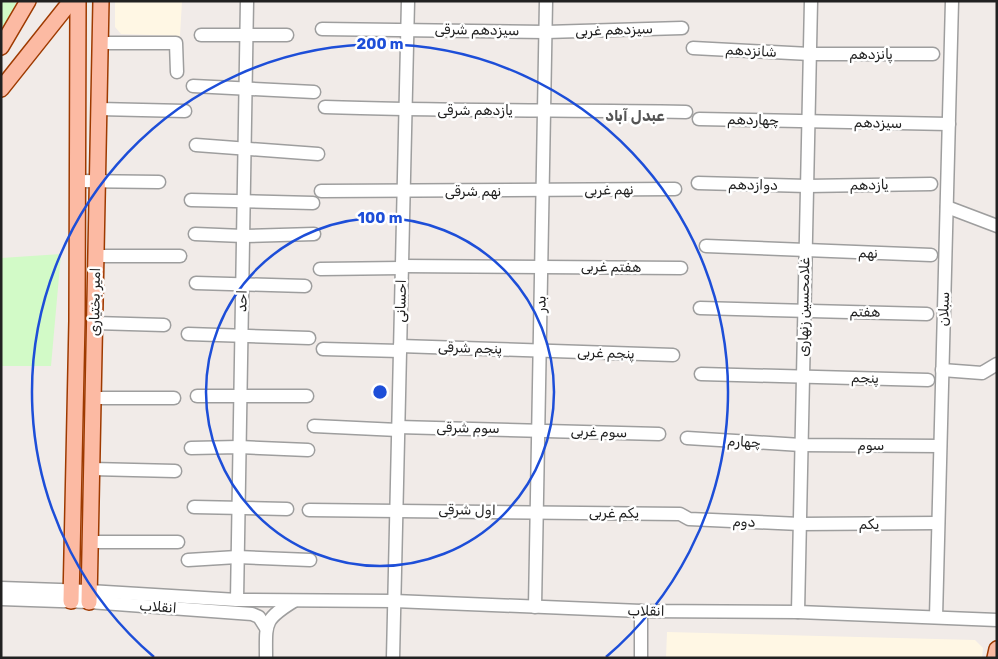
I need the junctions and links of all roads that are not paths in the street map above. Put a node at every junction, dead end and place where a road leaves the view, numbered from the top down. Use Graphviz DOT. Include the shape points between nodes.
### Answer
graph roads {
  1 [pos="28,1"];
  2 [pos="71,1"];
  3 [pos="78,1"];
  4 [pos="102,1"];
  5 [pos="247,1"];
  6 [pos="408,1"];
  7 [pos="546,1"];
  8 [pos="811,1"];
  9 [pos="952,1"];
  10 [pos="408,28"];
  11 [pos="682,28"];
  12 [pos="322,29"];
  13 [pos="546,32"];
  14 [pos="201,35"];
  15 [pos="287,35"];
  16 [pos="247,37"];
  17 [pos="100,43"];
  18 [pos="1,47"];
  19 [pos="693,48"];
  20 [pos="810,54"];
  21 [pos="932,54"];
  22 [pos="176,72"];
  23 [pos="192,86"];
  24 [pos="1,89"];
  25 [pos="246,90"];
  26 [pos="314,92"];
  27 [pos="325,107"];
  28 [pos="99,109"];
  29 [pos="544,109"];
  30 [pos="406,110"];
  31 [pos="185,111"];
  32 [pos="686,112"];
  33 [pos="699,119"];
  34 [pos="808,121"];
  35 [pos="949,124"];
  36 [pos="196,145"];
  37 [pos="245,148"];
  38 [pos="318,154"];
  39 [pos="98,180"];
  40 [pos="78,181"];
  41 [pos="159,182"];
  42 [pos="698,183"];
  43 [pos="931,184"];
  44 [pos="807,186"];
  45 [pos="675,189"];
  46 [pos="321,190"];
  47 [pos="404,190"];
  48 [pos="543,191"];
  49 [pos="191,200"];
  50 [pos="244,202"];
  51 [pos="313,203"];
  52 [pos="947,207"];
  53 [pos="997,226"];
  54 [pos="195,234"];
  55 [pos="314,234"];
  56 [pos="243,236"];
  57 [pos="706,246"];
  58 [pos="805,252"];
  59 [pos="931,255"];
  60 [pos="96,256"];
  61 [pos="180,256"];
  62 [pos="541,266"];
  63 [pos="402,267"];
  64 [pos="681,268"];
  65 [pos="320,269"];
  66 [pos="196,283"];
  67 [pos="242,285"];
  68 [pos="305,286"];
  69 [pos="700,308"];
  70 [pos="804,311"];
  71 [pos="927,314"];
  72 [pos="95,323"];
  73 [pos="164,325"];
  74 [pos="188,334"];
  75 [pos="241,335"];
  76 [pos="309,338"];
  77 [pos="400,348"];
  78 [pos="322,349"];
  79 [pos="540,350"];
  80 [pos="673,355"];
  81 [pos="997,364"];
  82 [pos="942,370"];
  83 [pos="701,374"];
  84 [pos="803,375"];
  85 [pos="928,380"];
  86 [pos="76,387"];
  87 [pos="93,392"];
  88 [pos="240,395"];
  89 [pos="197,396"];
  90 [pos="308,396"];
  91 [pos="174,398"];
  92 [pos="314,426"];
  93 [pos="398,428"];
  94 [pos="538,430"];
  95 [pos="659,434"];
  96 [pos="687,438"];
  97 [pos="801,445"];
  98 [pos="940,446"];
  99 [pos="239,447"];
  100 [pos="191,448"];
  101 [pos="308,450"];
  102 [pos="92,469"];
  103 [pos="175,471"];
  104 [pos="194,507"];
  105 [pos="239,508"];
  106 [pos="287,509"];
  107 [pos="396,509"];
  108 [pos="309,510"];
  109 [pos="537,511"];
  110 [pos="689,519"];
  111 [pos="938,523"];
  112 [pos="800,524"];
  113 [pos="90,542"];
  114 [pos="178,542"];
  115 [pos="238,557"];
  116 [pos="188,560"];
  117 [pos="310,560"];
  118 [pos="1,588"];
  119 [pos="72,596"];
  120 [pos="89,596"];
  121 [pos="1,600"];
  122 [pos="237,600"];
  123 [pos="295,600"];
  124 [pos="394,601"];
  125 [pos="535,608"];
  126 [pos="641,611"];
  127 [pos="798,612"];
  128 [pos="936,617"];
  129 [pos="997,620"];
  130 [pos="266,628"];
  131 [pos="997,649"];
  132 [pos="266,658"];
  133 [pos="393,658"];
  134 [pos="641,658"];
  135 [pos="995,658"];
  1 -- 18 [label="main road"];
  2 -- 24 [label="main road"];
  3 -- 40 [label="main road, امیر بختیاری"];
  4 -- 17 [label="main road, امیر بختیاری"];
  5 -- 16 [label="street, احد"];
  6 -- 10 [label="street, احسانی"];
  7 -- 13 [label="street, بدر"];
  8 -- 20 [label="street, غلامحسین زنهاری"];
  9 -- 35 [label="street, سبلان"];
  10 -- 12 [label="street"];
  10 -- 13 [label="street, سیزدهم شرقی"];
  10 -- 30 [label="street, احسانی"];
  11 -- 13 [label="street, سیزدهم غربی"];
  13 -- 29 [label="street, بدر"];
  14 -- 16 [label="street"];
  15 -- 16 [label="street"];
  16 -- 25 [label="street, احد"];
  17 -- 22 [label="street" via="176,43"];
  17 -- 28 [label="main road, امیر بختیاری"];
  19 -- 20 [label="street, شانزدهم"];
  20 -- 21 [label="street, پانزدهم"];
  20 -- 34 [label="street, غلامحسین زنهاری"];
  23 -- 25 [label="street"];
  25 -- 26 [label="street"];
  25 -- 37 [label="street, احد"];
  27 -- 30 [label="street"];
  28 -- 31 [label="street"];
  28 -- 39 [label="main road, امیر بختیاری"];
  29 -- 30 [label="street, یازدهم شرقی"];
  29 -- 32 [label="street, یازدهم شرقی"];
  29 -- 48 [label="street, بدر"];
  30 -- 47 [label="street, احسانی"];
  33 -- 34 [label="street, چهاردهم"];
  34 -- 35 [label="street, سیزدهم"];
  34 -- 44 [label="street, غلامحسین زنهاری"];
  35 -- 52 [label="street, سبلان"];
  36 -- 37 [label="street"];
  37 -- 38 [label="street"];
  37 -- 50 [label="street, احد"];
  39 -- 40 [label="street"];
  39 -- 41 [label="street"];
  39 -- 60 [label="main road, امیر بختیاری"];
  40 -- 86 [label="main road, امیر بختیاری"];
  42 -- 44 [label="street, دوازدهم"];
  43 -- 44 [label="street, یازدهم"];
  44 -- 58 [label="street, غلامحسین زنهاری"];
  45 -- 48 [label="street, نهم غربی"];
  46 -- 47 [label="street, نهم شرقی"];
  47 -- 48 [label="street, نهم شرقی"];
  47 -- 63 [label="street, احسانی"];
  48 -- 62 [label="street, بدر"];
  49 -- 50 [label="street"];
  50 -- 51 [label="street"];
  50 -- 56 [label="street, احد"];
  52 -- 53 [label="street"];
  52 -- 82 [label="street, سبلان"];
  54 -- 56 [label="street"];
  55 -- 56 [label="street"];
  56 -- 67 [label="street, احد"];
  57 -- 58 [label="street, نهم"];
  58 -- 59 [label="street, نهم"];
  58 -- 70 [label="street, غلامحسین زنهاری"];
  60 -- 61 [label="street"];
  60 -- 72 [label="main road, امیر بختیاری"];
  62 -- 63 [label="street, هفتم غربی"];
  62 -- 64 [label="street, هفتم غربی"];
  62 -- 79 [label="street, بدر"];
  63 -- 65 [label="street, هفتم غربی"];
  63 -- 77 [label="street, احسانی"];
  66 -- 67 [label="street"];
  67 -- 68 [label="street"];
  67 -- 75 [label="street, احد"];
  69 -- 70 [label="street, هفتم"];
  70 -- 71 [label="street, هفتم"];
  70 -- 84 [label="street, غلامحسین زنهاری"];
  72 -- 73 [label="street"];
  72 -- 87 [label="main road, امیر بختیاری"];
  74 -- 75 [label="street"];
  75 -- 76 [label="street"];
  75 -- 88 [label="street, احد"];
  77 -- 78 [label="street, پنجم شرقی"];
  77 -- 79 [label="street, پنجم شرقی"];
  77 -- 93 [label="street, احسانی"];
  79 -- 80 [label="street, پنجم غربی"];
  79 -- 94 [label="street, بدر"];
  81 -- 82 [label="street" via="982,373"];
  82 -- 98 [label="street, سبلان"];
  83 -- 84 [label="street, پنجم"];
  84 -- 85 [label="street, پنجم"];
  84 -- 97 [label="street, غلامحسین زنهاری"];
  86 -- 87 [label="main road"];
  86 -- 119 [label="main road, امیر بختیاری"];
  87 -- 91 [label="street"];
  87 -- 102 [label="main road, امیر بختیاری"];
  88 -- 89 [label="street"];
  88 -- 90 [label="street"];
  88 -- 99 [label="street, احد"];
  92 -- 93 [label="street"];
  93 -- 94 [label="street, سوم شرقی"];
  93 -- 107 [label="street, احسانی"];
  94 -- 95 [label="street, سوم غربی"];
  94 -- 109 [label="street, بدر"];
  96 -- 97 [label="street, چهارم"];
  97 -- 98 [label="street, سوم"];
  97 -- 112 [label="street, غلامحسین زنهاری"];
  98 -- 111 [label="street, سبلان"];
  99 -- 100 [label="street"];
  99 -- 101 [label="street"];
  99 -- 105 [label="street, احد"];
  102 -- 103 [label="street"];
  102 -- 113 [label="main road, امیر بختیاری"];
  104 -- 105 [label="street"];
  105 -- 106 [label="street"];
  105 -- 115 [label="street, احد"];
  107 -- 108 [label="street"];
  107 -- 109 [label="street, اول شرقی"];
  107 -- 124 [label="street, احسانی"];
  109 -- 110 [label="street, یکم غربی" via="680,514"];
  109 -- 125 [label="street, بدر"];
  110 -- 112 [label="street, دوم"];
  111 -- 112 [label="street, یکم"];
  111 -- 128 [label="street, سبلان"];
  112 -- 127 [label="street, غلامحسین زنهاری"];
  113 -- 114 [label="street"];
  113 -- 120 [label="main road, امیر بختیاری"];
  115 -- 116 [label="street"];
  115 -- 117 [label="street"];
  115 -- 122 [label="street, احد"];
  118 -- 119 [label="street, انقلاب"];
  119 -- 120 [label="street, انقلاب"];
  119 -- 121 [label="street, انقلاب"];
  120 -- 122 [label="street, انقلاب"];
  120 -- 130 [label="street, انقلاب" via="252,614"];
  122 -- 123 [label="street, انقلاب"];
  123 -- 124 [label="street, انقلاب"];
  123 -- 130 [label="street" via="274,614"];
  124 -- 125 [label="street, انقلاب"];
  124 -- 133 [label="street, احسانی"];
  125 -- 126 [label="street, انقلاب"];
  126 -- 127 [label="street, انقلاب"];
  126 -- 134 [label="street"];
  127 -- 128 [label="street, انقلاب"];
  128 -- 129 [label="street, انقلاب"];
  130 -- 132 [label="street"];
  131 -- 135 [label="main road"];
}
